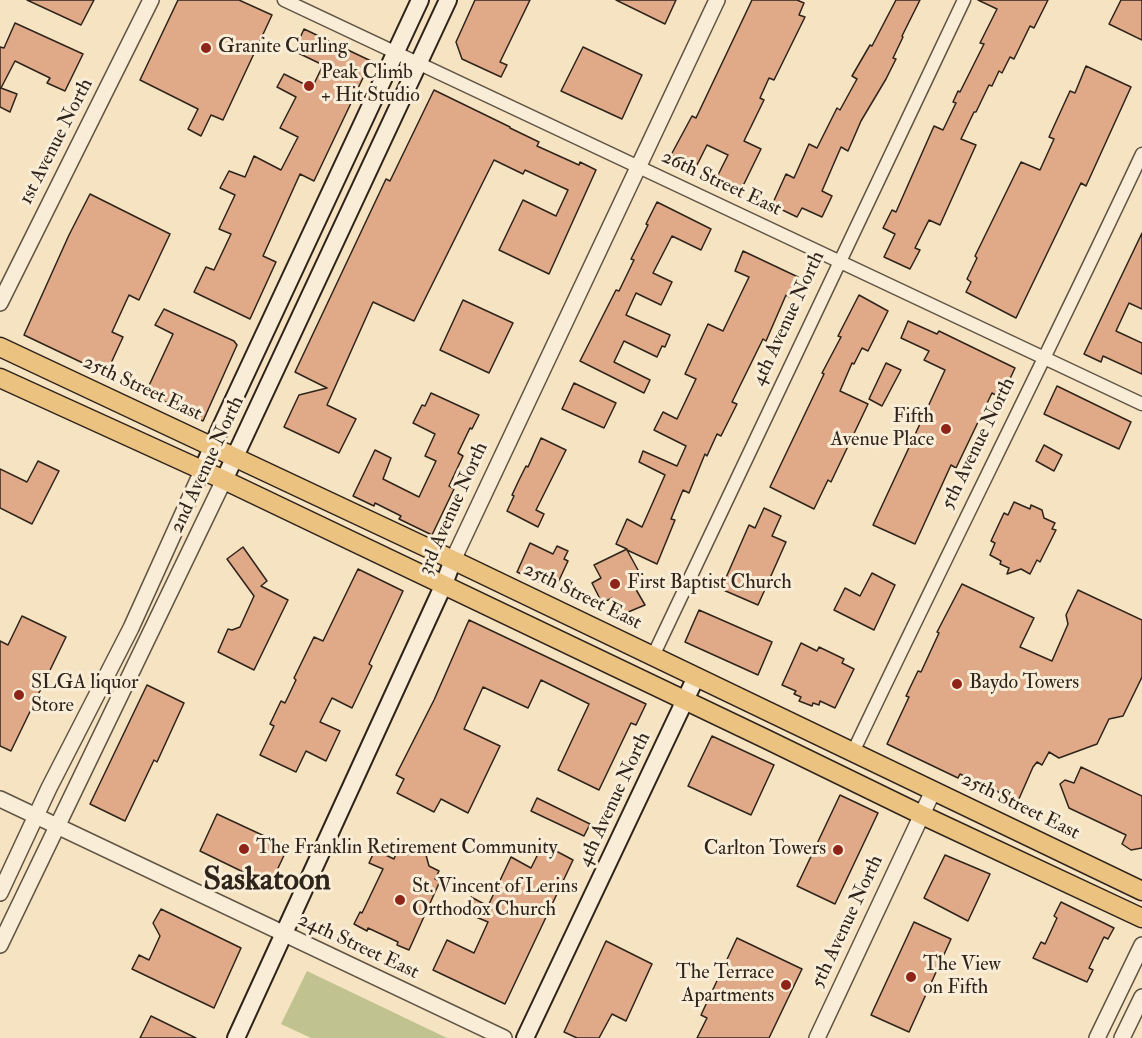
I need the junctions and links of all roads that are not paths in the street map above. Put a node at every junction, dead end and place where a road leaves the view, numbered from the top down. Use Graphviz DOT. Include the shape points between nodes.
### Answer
graph roads {
  1 [pos="151,0"];
  2 [pos="284,0"];
  3 [pos="420,0"];
  4 [pos="448,0"];
  5 [pos="717,0"];
  6 [pos="964,0"];
  7 [pos="396,53"];
  8 [pos="419,63"];
  9 [pos="1142,154"];
  10 [pos="637,166"];
  11 [pos="839,260"];
  12 [pos="0,303"];
  13 [pos="0,347"];
  14 [pos="1045,358"];
  15 [pos="0,378"];
  16 [pos="1142,404"];
  17 [pos="212,446"];
  18 [pos="234,457"];
  19 [pos="202,471"];
  20 [pos="224,480"];
  21 [pos="453,560"];
  22 [pos="444,584"];
  23 [pos="653,656"];
  24 [pos="696,677"];
  25 [pos="685,701"];
  26 [pos="853,752"];
  27 [pos="933,791"];
  28 [pos="0,799"];
  29 [pos="922,815"];
  30 [pos="36,816"];
  31 [pos="57,826"];
  32 [pos="1142,891"];
  33 [pos="0,893"];
  34 [pos="1142,918"];
  35 [pos="284,935"];
  36 [pos="0,945"];
  37 [pos="1142,945"];
  38 [pos="1142,997"];
  39 [pos="236,1038"];
  40 [pos="504,1038"];
  41 [pos="525,1038"];
  42 [pos="817,1038"];
  43 [pos="1097,1038"];
  44 [pos="1122,1038"];
  1 -- 12 [label="street, 1st Avenue North"];
  2 -- 7 [label="street, 26th Street East"];
  3 -- 7 [label="main road, 2nd Avenue North"];
  4 -- 8 [label="main road, 2nd Avenue North"];
  5 -- 10 [label="street, 3rd Avenue North"];
  6 -- 11 [label="street, 4th Avenue North"];
  7 -- 8 [label="street, 26th Street East"];
  7 -- 17 [label="main road, 2nd Avenue North"];
  8 -- 10 [label="street, 26th Street East"];
  8 -- 18 [label="main road, 2nd Avenue North"];
  9 -- 14 [label="street, 5th Avenue North"];
  10 -- 11 [label="street, 26th Street East"];
  10 -- 21 [label="street, 3rd Avenue North"];
  11 -- 14 [label="street, 26th Street East"];
  11 -- 23 [label="street, 4th Avenue North"];
  13 -- 17 [label="main road, 25th Street East"];
  14 -- 16 [label="street, 26th Street East"];
  14 -- 26 [label="street, 5th Avenue North"];
  15 -- 19 [label="main road"];
  17 -- 18 [label="main road, 25th Street East"];
  17 -- 19 [label="main road, 2nd Avenue North"];
  18 -- 20 [label="main road, 2nd Avenue North"];
  18 -- 21 [label="main road, 25th Street East"];
  19 -- 20 [label="main road"];
  19 -- 30 [label="street, 2nd Avenue North" via="131,628"];
  20 -- 22 [label="main road"];
  20 -- 31 [label="street, 2nd Avenue North"];
  21 -- 22 [label="main road, 3rd Avenue North"];
  21 -- 23 [label="main road, 25th Street East"];
  22 -- 25 [label="main road"];
  22 -- 35 [label="main road, 3rd Avenue North"];
  23 -- 24 [label="main road, 25th Street East"];
  24 -- 25 [label="main road, 4th Avenue North"];
  24 -- 26 [label="main road, 25th Street East"];
  25 -- 29 [label="main road"];
  25 -- 41 [label="main road, 4th Avenue North"];
  26 -- 27 [label="main road, 25th Street East"];
  27 -- 29 [label="street, 5th Avenue North"];
  27 -- 32 [label="main road, 25th Street East"];
  28 -- 30 [label="street, 24th Street East"];
  29 -- 34 [label="main road"];
  29 -- 42 [label="street, 5th Avenue North"];
  30 -- 31 [label="street, 24th Street East"];
  30 -- 33 [label="street, 2nd Avenue North"];
  31 -- 35 [label="street, 24th Street East"];
  31 -- 36 [label="street, 2nd Avenue North"];
  35 -- 39 [label="main road, 3rd Avenue North"];
  35 -- 40 [label="street, 24th Street East"];
  37 -- 43 [label="street"];
  38 -- 44 [label="street"];
}
